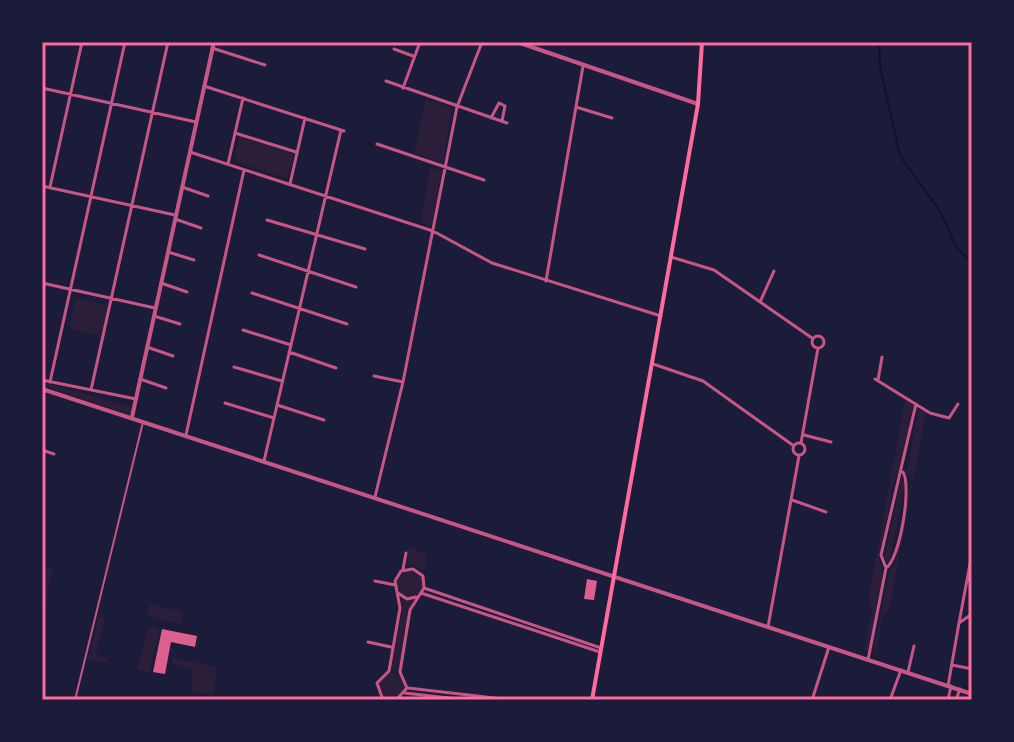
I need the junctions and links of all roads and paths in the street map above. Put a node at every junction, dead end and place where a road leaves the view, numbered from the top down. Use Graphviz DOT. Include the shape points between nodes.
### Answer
graph roads {
  1 [pos="82,42"];
  2 [pos="125,42"];
  3 [pos="168,42"];
  4 [pos="420,42"];
  5 [pos="482,42"];
  6 [pos="517,42"];
  7 [pos="702,42"];
  8 [pos="213,45"];
  9 [pos="394,49"];
  10 [pos="415,57"];
  11 [pos="265,65"];
  12 [pos="583,66"];
  13 [pos="386,81"];
  14 [pos="204,86"];
  15 [pos="42,88"];
  16 [pos="403,88"];
  17 [pos="70,95"];
  18 [pos="243,98"];
  19 [pos="111,104"];
  20 [pos="698,104"];
  21 [pos="457,107"];
  22 [pos="576,107"];
  23 [pos="152,113"];
  24 [pos="305,118"];
  25 [pos="491,118"];
  26 [pos="612,118"];
  27 [pos="196,122"];
  28 [pos="235,133"];
  29 [pos="377,144"];
  30 [pos="190,152"];
  31 [pos="297,152"];
  32 [pos="228,164"];
  33 [pos="447,167"];
  34 [pos="244,170"];
  35 [pos="484,180"];
  36 [pos="290,184"];
  37 [pos="42,186"];
  38 [pos="50,187"];
  39 [pos="182,187"];
  40 [pos="91,196"];
  41 [pos="208,196"];
  42 [pos="325,196"];
  43 [pos="132,206"];
  44 [pos="176,217"];
  45 [pos="267,220"];
  46 [pos="201,228"];
  47 [pos="433,231"];
  48 [pos="316,235"];
  49 [pos="365,249"];
  50 [pos="168,252"];
  51 [pos="259,255"];
  52 [pos="671,257"];
  53 [pos="194,260"];
  54 [pos="308,271"];
  55 [pos="774,271"];
  56 [pos="546,281"];
  57 [pos="42,283"];
  58 [pos="161,283"];
  59 [pos="356,287"];
  60 [pos="70,289"];
  61 [pos="187,292"];
  62 [pos="252,293"];
  63 [pos="111,298"];
  64 [pos="760,302"];
  65 [pos="156,308"];
  66 [pos="299,308"];
  67 [pos="154,316"];
  68 [pos="661,316"];
  69 [pos="180,324"];
  70 [pos="347,324"];
  71 [pos="243,330"];
  72 [pos="812,338"];
  73 [pos="291,345"];
  74 [pos="147,347"];
  75 [pos="818,348"];
  76 [pos="289,352"];
  77 [pos="173,356"];
  78 [pos="882,357"];
  79 [pos="652,363"];
  80 [pos="234,367"];
  81 [pos="336,368"];
  82 [pos="374,376"];
  83 [pos="140,379"];
  84 [pos="42,380"];
  85 [pos="282,381"];
  86 [pos="50,382"];
  87 [pos="403,382"];
  88 [pos="166,388"];
  89 [pos="42,389"];
  90 [pos="91,390"];
  91 [pos="136,399"];
  92 [pos="225,403"];
  93 [pos="916,404"];
  94 [pos="958,404"];
  95 [pos="277,405"];
  96 [pos="132,417"];
  97 [pos="274,418"];
  98 [pos="324,420"];
  99 [pos="143,421"];
  100 [pos="186,435"];
  101 [pos="802,435"];
  102 [pos="831,442"];
  103 [pos="801,443"];
  104 [pos="794,446"];
  105 [pos="42,450"];
  106 [pos="54,454"];
  107 [pos="799,456"];
  108 [pos="264,461"];
  109 [pos="903,472"];
  110 [pos="375,497"];
  111 [pos="791,499"];
  112 [pos="826,512"];
  113 [pos="406,553"];
  114 [pos="972,553"];
  115 [pos="886,568"];
  116 [pos="403,570"];
  117 [pos="614,575"];
  118 [pos="968,578"];
  119 [pos="375,581"];
  120 [pos="395,585"];
  121 [pos="972,585"];
  122 [pos="398,593"];
  123 [pos="421,593"];
  124 [pos="972,614"];
  125 [pos="959,623"];
  126 [pos="768,627"];
  127 [pos="368,642"];
  128 [pos="914,646"];
  129 [pos="393,647"];
  130 [pos="829,647"];
  131 [pos="601,650"];
  132 [pos="868,660"];
  133 [pos="952,665"];
  134 [pos="901,669"];
  135 [pos="972,669"];
  136 [pos="389,671"];
  137 [pos="400,672"];
  138 [pos="908,672"];
  139 [pos="950,686"];
  140 [pos="407,688"];
  141 [pos="960,689"];
  142 [pos="405,693"];
  143 [pos="972,694"];
  144 [pos="383,698"];
  145 [pos="75,700"];
  146 [pos="396,700"];
  147 [pos="466,700"];
  148 [pos="512,700"];
  149 [pos="592,700"];
  150 [pos="812,700"];
  151 [pos="890,700"];
  152 [pos="948,700"];
  153 [pos="956,700"];
  1 -- 17 [label="street"];
  2 -- 19 [label="street"];
  3 -- 23 [label="street"];
  4 -- 10 [label="street"];
  5 -- 21 [label="street"];
  6 -- 12 [label="street"];
  7 -- 20 [label="main road"];
  8 -- 11 [label="street"];
  8 -- 14 [label="street"];
  9 -- 10 [label="street"];
  10 -- 16 [label="street"];
  12 -- 20 [label="street"];
  12 -- 22 [label="street"];
  13 -- 16 [label="street"];
  14 -- 18 [label="street"];
  14 -- 27 [label="street"];
  15 -- 17 [label="street"];
  16 -- 21 [label="street"];
  17 -- 19 [label="street"];
  17 -- 38 [label="street"];
  18 -- 24 [label="street"];
  18 -- 28 [label="street"];
  19 -- 23 [label="street"];
  19 -- 40 [label="street"];
  20 -- 52 [label="main road"];
  21 -- 25 [label="street"];
  21 -- 33 [label="street"];
  22 -- 26 [label="street"];
  22 -- 56 [label="street"];
  23 -- 27 [label="street"];
  23 -- 43 [label="street"];
  24 -- 31 [label="street"];
  24 -- 42 [label="street" via="342,131"];
  25 -- 25 [label="street" via="499,103 506,110 505,122"];
  27 -- 30 [label="street"];
  28 -- 31 [label="street"];
  28 -- 32 [label="street"];
  29 -- 33 [label="street"];
  30 -- 32 [label="street"];
  30 -- 39 [label="street"];
  31 -- 36 [label="street"];
  32 -- 34 [label="street"];
  33 -- 35 [label="street"];
  33 -- 47 [label="street"];
  34 -- 36 [label="street"];
  34 -- 100 [label="street"];
  36 -- 42 [label="street"];
  37 -- 38 [label="street"];
  38 -- 40 [label="street"];
  39 -- 41 [label="street"];
  39 -- 44 [label="street"];
  40 -- 43 [label="street"];
  40 -- 60 [label="street"];
  42 -- 47 [label="street"];
  42 -- 48 [label="street"];
  43 -- 44 [label="street"];
  43 -- 63 [label="street"];
  44 -- 46 [label="street"];
  44 -- 50 [label="street"];
  45 -- 48 [label="street"];
  47 -- 56 [label="street" via="492,263"];
  47 -- 87 [label="street"];
  48 -- 49 [label="street"];
  48 -- 54 [label="street"];
  50 -- 53 [label="street"];
  50 -- 58 [label="street"];
  51 -- 54 [label="street"];
  52 -- 64 [label="street" via="714,270"];
  52 -- 68 [label="main road"];
  54 -- 59 [label="street"];
  54 -- 66 [label="street"];
  55 -- 64 [label="street"];
  56 -- 68 [label="street"];
  57 -- 60 [label="street"];
  58 -- 61 [label="street"];
  58 -- 65 [label="street"];
  60 -- 63 [label="street"];
  60 -- 86 [label="street"];
  62 -- 66 [label="street"];
  63 -- 65 [label="street"];
  63 -- 90 [label="street"];
  64 -- 72 [label="street"];
  65 -- 67 [label="street"];
  66 -- 70 [label="street"];
  66 -- 73 [label="street"];
  67 -- 69 [label="street"];
  67 -- 74 [label="street"];
  68 -- 79 [label="main road"];
  71 -- 73 [label="street"];
  72 -- 75 [label="street" via="812,346"];
  72 -- 75 [label="street" via="823,339"];
  73 -- 76 [label="street"];
  74 -- 77 [label="street"];
  74 -- 83 [label="street"];
  75 -- 101 [label="street"];
  76 -- 81 [label="street"];
  76 -- 85 [label="street"];
  78 -- 93 [label="street" via="876,380"];
  79 -- 104 [label="street" via="703,381"];
  79 -- 117 [label="main road"];
  80 -- 85 [label="street"];
  82 -- 87 [label="street"];
  83 -- 88 [label="street"];
  83 -- 91 [label="street"];
  84 -- 86 [label="street"];
  85 -- 95 [label="street"];
  86 -- 90 [label="street"];
  87 -- 110 [label="street"];
  89 -- 96 [label="street"];
  90 -- 91 [label="street"];
  91 -- 96 [label="street"];
  92 -- 97 [label="street"];
  93 -- 94 [label="street" via="949,418"];
  93 -- 109 [label="street"];
  95 -- 97 [label="street"];
  95 -- 98 [label="street"];
  96 -- 99 [label="street"];
  97 -- 108 [label="street"];
  99 -- 100 [label="street"];
  99 -- 145 [label="lane"];
  100 -- 108 [label="street"];
  101 -- 102 [label="street"];
  101 -- 103 [label="street"];
  103 -- 104 [label="street"];
  103 -- 107 [label="street" via="805,451"];
  104 -- 107 [label="street"];
  105 -- 106 [label="street"];
  107 -- 111 [label="street"];
  108 -- 110 [label="street"];
  109 -- 115 [label="street" via="895,482 881,555"];
  109 -- 115 [label="street" via="908,486 895,558"];
  110 -- 117 [label="street"];
  111 -- 112 [label="street"];
  111 -- 126 [label="street"];
  113 -- 116 [label="street"];
  114 -- 118 [label="street"];
  115 -- 132 [label="street"];
  116 -- 120 [label="street"];
  116 -- 123 [label="street" via="419,572"];
  117 -- 126 [label="street"];
  117 -- 131 [label="main road"];
  118 -- 121 [label="street"];
  118 -- 125 [label="street"];
  119 -- 120 [label="street"];
  120 -- 122 [label="street"];
  122 -- 123 [label="street" via="407,599"];
  122 -- 129 [label="street"];
  123 -- 131 [label="street"];
  123 -- 137 [label="street" via="410,610"];
  124 -- 125 [label="street"];
  125 -- 133 [label="street"];
  126 -- 130 [label="street"];
  127 -- 129 [label="street"];
  128 -- 138 [label="street"];
  129 -- 136 [label="street"];
  130 -- 132 [label="street"];
  130 -- 150 [label="street"];
  131 -- 149 [label="main road"];
  132 -- 134 [label="street"];
  133 -- 135 [label="street"];
  133 -- 139 [label="street"];
  134 -- 138 [label="street"];
  134 -- 151 [label="street"];
  136 -- 137 [label="street"];
  136 -- 144 [label="street" via="377,683"];
  137 -- 140 [label="street"];
  138 -- 139 [label="street"];
  139 -- 141 [label="street"];
  139 -- 152 [label="street"];
  140 -- 142 [label="street"];
  140 -- 148 [label="street"];
  141 -- 143 [label="street"];
  141 -- 153 [label="street"];
  142 -- 146 [label="street"];
  142 -- 147 [label="street"];
  144 -- 146 [label="street"];
}
